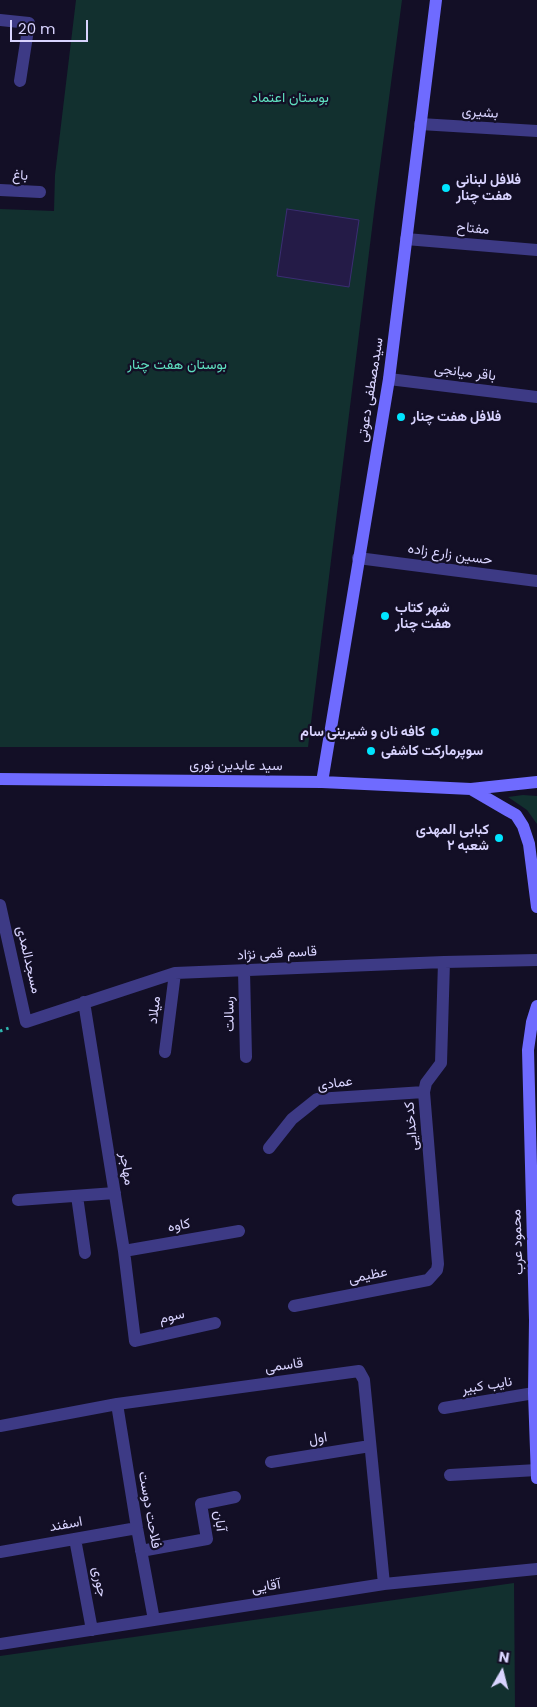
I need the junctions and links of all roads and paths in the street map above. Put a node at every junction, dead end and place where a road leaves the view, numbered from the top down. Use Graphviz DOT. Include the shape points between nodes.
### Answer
graph roads {
  1 [pos="436,0"];
  2 [pos="0,20"];
  3 [pos="20,81"];
  4 [pos="420,124"];
  5 [pos="537,132"];
  6 [pos="0,190"];
  7 [pos="40,192"];
  8 [pos="406,239"];
  9 [pos="537,250"];
  10 [pos="389,379"];
  11 [pos="537,396"];
  12 [pos="358,558"];
  13 [pos="537,581"];
  14 [pos="0,779"];
  15 [pos="322,782"];
  16 [pos="537,782"];
  17 [pos="471,789"];
  18 [pos="0,905"];
  19 [pos="537,906"];
  20 [pos="537,960"];
  21 [pos="444,962"];
  22 [pos="244,971"];
  23 [pos="175,973"];
  24 [pos="84,1002"];
  25 [pos="537,1006"];
  26 [pos="26,1022"];
  27 [pos="165,1052"];
  28 [pos="246,1057"];
  29 [pos="424,1092"];
  30 [pos="269,1148"];
  31 [pos="115,1193"];
  32 [pos="77,1196"];
  33 [pos="18,1200"];
  34 [pos="239,1231"];
  35 [pos="124,1251"];
  36 [pos="85,1253"];
  37 [pos="438,1264"];
  38 [pos="294,1306"];
  39 [pos="215,1323"];
  40 [pos="135,1341"];
  41 [pos="534,1393"];
  42 [pos="117,1404"];
  43 [pos="444,1408"];
  44 [pos="0,1426"];
  45 [pos="370,1446"];
  46 [pos="271,1462"];
  47 [pos="537,1470"];
  48 [pos="450,1475"];
  49 [pos="537,1478"];
  50 [pos="235,1497"];
  51 [pos="137,1528"];
  52 [pos="76,1539"];
  53 [pos="141,1551"];
  54 [pos="0,1552"];
  55 [pos="537,1569"];
  56 [pos="384,1584"];
  57 [pos="154,1620"];
  58 [pos="92,1630"];
  59 [pos="0,1644"];
  1 -- 4 [label="main road, سیدمصطفی دعوتی"];
  2 -- 3 [label="street" via="29,23"];
  4 -- 5 [label="street, بشیری"];
  4 -- 8 [label="main road, سیدمصطفی دعوتی"];
  6 -- 7 [label="street, باغ"];
  8 -- 9 [label="street, مفتاح"];
  8 -- 10 [label="main road, سیدمصطفی دعوتی"];
  10 -- 11 [label="street, باقر میانجی"];
  10 -- 12 [label="main road, سیدمصطفی دعوتی"];
  12 -- 13 [label="street, حسین زارع زاده"];
  12 -- 15 [label="main road, سیدمصطفی دعوتی"];
  14 -- 15 [label="main road, سید عابدین نوری"];
  15 -- 17 [label="main road, سید عابدین نوری"];
  16 -- 17 [label="main road, سید عابدین نوری"];
  17 -- 19 [label="main road" via="508,810 523,826 529,844"];
  18 -- 26 [label="street, مسجدالمدی"];
  20 -- 21 [label="street, قاسم قمی نژاد"];
  21 -- 22 [label="street, قاسم قمی نژاد"];
  21 -- 29 [label="street, کدخدایی" via="441,1063 426,1083"];
  22 -- 23 [label="street, قاسم قمی نژاد"];
  22 -- 28 [label="street, رسالت"];
  23 -- 24 [label="street, قاسم قمی نژاد"];
  23 -- 27 [label="street, میلاد"];
  24 -- 26 [label="street, قاسم قمی نژاد"];
  24 -- 31 [label="street, مهاجر"];
  25 -- 41 [label="main road, محمود عرب" via="528,1050"];
  29 -- 30 [label="street, عمادی" via="317,1099 292,1119"];
  29 -- 37 [label="street, کدخدایی"];
  31 -- 32 [label="street"];
  31 -- 35 [label="street, مهاجر"];
  32 -- 33 [label="street"];
  32 -- 36 [label="street"];
  34 -- 35 [label="street, کاوه"];
  35 -- 40 [label="street, مهاجر"];
  37 -- 38 [label="street, عظیمی" via="428,1280"];
  39 -- 40 [label="street, سوم"];
  41 -- 43 [label="street, نایب کبیر"];
  41 -- 47 [label="main road, محمود عرب"];
  42 -- 44 [label="street, قاسمی"];
  42 -- 45 [label="street, قاسمی" via="359,1371 364,1380"];
  42 -- 51 [label="street, فلاحت دوست"];
  45 -- 46 [label="street, اول"];
  45 -- 56 [label="street, قاسمی"];
  47 -- 48 [label="street"];
  47 -- 49 [label="main road, محمود عرب"];
  50 -- 53 [label="street, آبان" via="201,1504 207,1539"];
  51 -- 52 [label="street, اسفند"];
  51 -- 53 [label="street, فلاحت دوست"];
  52 -- 54 [label="street, اسفند"];
  52 -- 58 [label="street, جوری"];
  53 -- 57 [label="street, فلاحت دوست"];
  55 -- 56 [label="street, آقایی"];
  56 -- 57 [label="street, آقایی"];
  57 -- 58 [label="street, آقایی"];
  58 -- 59 [label="street, آقایی"];
}
